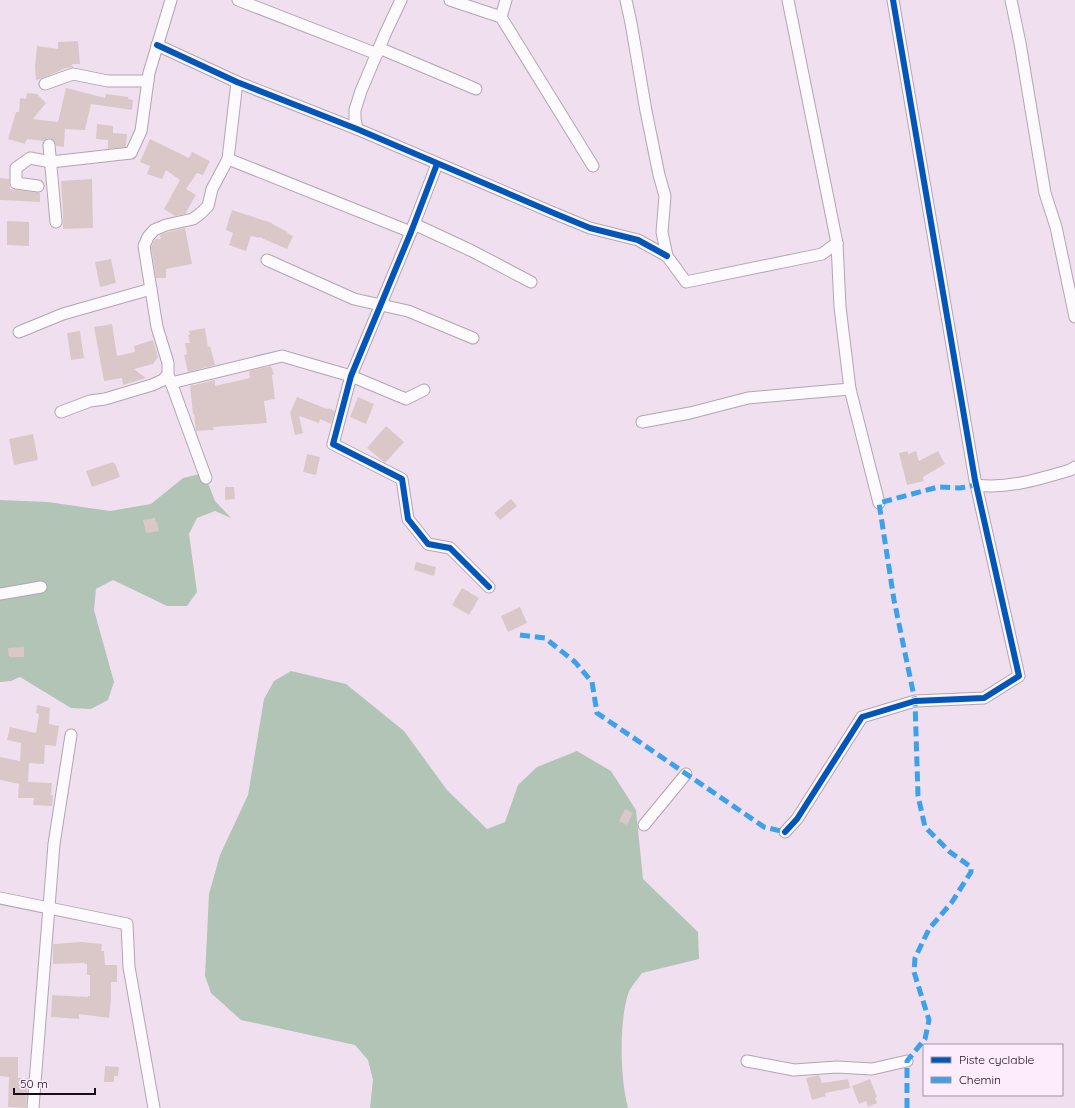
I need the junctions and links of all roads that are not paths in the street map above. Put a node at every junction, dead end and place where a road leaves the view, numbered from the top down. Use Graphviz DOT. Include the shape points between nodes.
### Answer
graph roads {
  1 [pos="171,0"];
  2 [pos="238,0"];
  3 [pos="401,0"];
  4 [pos="450,0"];
  5 [pos="506,0"];
  6 [pos="626,0"];
  7 [pos="788,0"];
  8 [pos="893,0"];
  9 [pos="1011,0"];
  10 [pos="501,17"];
  11 [pos="157,45"];
  12 [pos="378,51"];
  13 [pos="148,81"];
  14 [pos="236,82"];
  15 [pos="45,84"];
  16 [pos="476,89"];
  17 [pos="357,129"];
  18 [pos="49,145"];
  19 [pos="228,159"];
  20 [pos="51,162"];
  21 [pos="437,164"];
  22 [pos="593,166"];
  23 [pos="38,186"];
  24 [pos="56,222"];
  25 [pos="413,228"];
  26 [pos="837,243"];
  27 [pos="667,256"];
  28 [pos="267,260"];
  29 [pos="531,282"];
  30 [pos="151,289"];
  31 [pos="381,305"];
  32 [pos="1075,317"];
  33 [pos="19,332"];
  34 [pos="473,338"];
  35 [pos="351,376"];
  36 [pos="170,379"];
  37 [pos="850,389"];
  38 [pos="424,390"];
  39 [pos="61,412"];
  40 [pos="642,422"];
  41 [pos="1075,467"];
  42 [pos="206,478"];
  43 [pos="976,485"];
  44 [pos="879,503"];
  45 [pos="41,587"];
  46 [pos="489,588"];
  47 [pos="0,594"];
  48 [pos="71,735"];
  49 [pos="686,774"];
  50 [pos="644,825"];
  51 [pos="785,832"];
  52 [pos="0,898"];
  53 [pos="49,907"];
  54 [pos="747,1061"];
  55 [pos="907,1061"];
  56 [pos="33,1108"];
  57 [pos="154,1108"];
  1 -- 11 [label="street"];
  2 -- 12 [label="street"];
  3 -- 12 [label="street"];
  4 -- 10 [label="street"];
  5 -- 10 [label="street"];
  6 -- 27 [label="street" via="646,111 665,196 662,232"];
  7 -- 26 [label="street"];
  8 -- 43 [label="street"];
  9 -- 32 [label="street" via="1045,193 1056,227"];
  10 -- 22 [label="street"];
  11 -- 13 [label="street"];
  11 -- 14 [label="street"];
  12 -- 16 [label="street"];
  12 -- 17 [label="street" via="355,110"];
  13 -- 15 [label="street" via="108,81 73,74"];
  13 -- 20 [label="street" via="141,131 131,153"];
  14 -- 17 [label="street"];
  14 -- 19 [label="street"];
  17 -- 21 [label="street"];
  18 -- 20 [label="street"];
  19 -- 25 [label="street"];
  19 -- 30 [label="street" via="212,189 208,206 201,213 154,230 148,238 144,246"];
  20 -- 23 [label="street" via="30,158 16,168 16,183"];
  20 -- 24 [label="street"];
  21 -- 25 [label="street"];
  21 -- 27 [label="street" via="590,228 638,240"];
  25 -- 29 [label="street" via="472,251"];
  25 -- 31 [label="street"];
  26 -- 27 [label="street" via="822,254 686,282"];
  26 -- 37 [label="street" via="840,307"];
  28 -- 31 [label="street" via="354,299"];
  30 -- 33 [label="street" via="62,314"];
  30 -- 36 [label="street"];
  31 -- 34 [label="street" via="408,311"];
  31 -- 35 [label="street"];
  35 -- 36 [label="street" via="282,356"];
  35 -- 38 [label="street" via="406,399"];
  35 -- 46 [label="street" via="333,444 402,479 408,519 428,544 450,548"];
  36 -- 39 [label="street" via="105,399 90,401"];
  36 -- 42 [label="street"];
  37 -- 40 [label="street" via="748,398 690,414"];
  37 -- 44 [label="street"];
  41 -- 43 [label="street" via="1024,483 992,487"];
  43 -- 51 [label="street" via="1019,676 984,698 915,701 862,717 797,819"];
  45 -- 47 [label="street"];
  48 -- 53 [label="street" via="54,844"];
  49 -- 50 [label="street"];
  52 -- 53 [label="street"];
  53 -- 56 [label="street"];
  53 -- 57 [label="street" via="127,924 129,967"];
  54 -- 55 [label="street" via="794,1070 837,1067 872,1069"];
}
